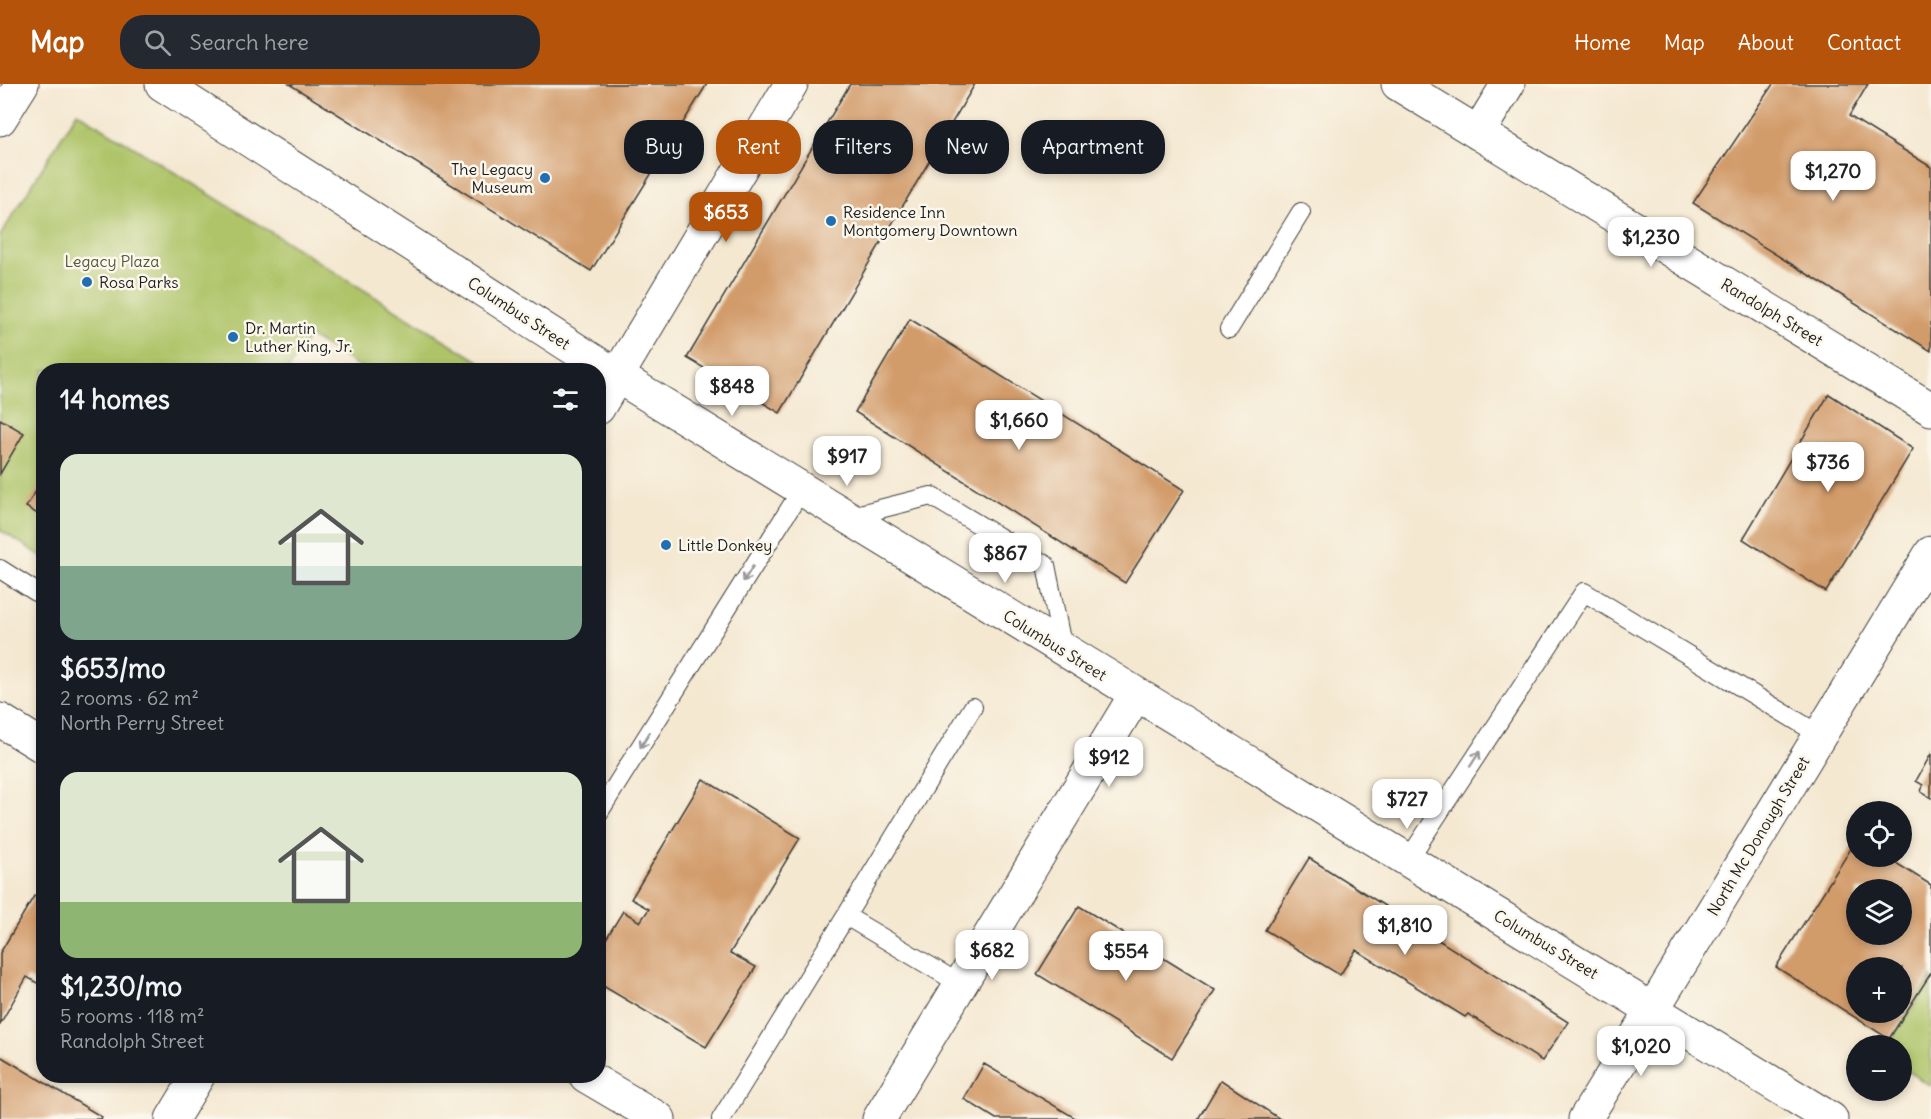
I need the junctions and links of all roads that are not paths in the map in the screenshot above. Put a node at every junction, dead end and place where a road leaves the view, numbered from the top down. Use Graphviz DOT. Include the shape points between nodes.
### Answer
graph roads {
  1 [pos="22,84"];
  2 [pos="162,84"];
  3 [pos="791,84"];
  4 [pos="1398,84"];
  5 [pos="1508,84"];
  6 [pos="0,119"];
  7 [pos="1478,133"];
  8 [pos="1301,212"];
  9 [pos="1229,329"];
  10 [pos="597,363"];
  11 [pos="606,369"];
  12 [pos="617,376"];
  13 [pos="606,395"];
  14 [pos="1931,409"];
  15 [pos="801,489"];
  16 [pos="848,518"];
  17 [pos="1931,553"];
  18 [pos="0,569"];
  19 [pos="36,592"];
  20 [pos="1063,650"];
  21 [pos="1136,694"];
  22 [pos="973,707"];
  23 [pos="0,720"];
  24 [pos="1820,735"];
  25 [pos="36,742"];
  26 [pos="606,801"];
  27 [pos="1408,860"];
  28 [pos="846,916"];
  29 [pos="960,984"];
  30 [pos="1653,1009"];
  31 [pos="194,1083"];
  32 [pos="598,1083"];
  33 [pos="172,1119"];
  34 [pos="659,1119"];
  35 [pos="721,1119"];
  36 [pos="879,1119"];
  37 [pos="1585,1119"];
  38 [pos="1831,1119"];
  1 -- 6 [label="main road"];
  2 -- 10 [label="main road, Columbus Street"];
  3 -- 12 [label="main road"];
  4 -- 7 [label="main road, Randolph Street"];
  5 -- 7 [label="main road"];
  7 -- 14 [label="main road, Randolph Street"];
  8 -- 9 [label="lane"];
  11 -- 12 [label="main road, Columbus Street"];
  12 -- 13 [label="main road"];
  12 -- 15 [label="main road, Columbus Street"];
  15 -- 16 [label="main road, Columbus Street"];
  15 -- 26 [label="lane, one-way"];
  16 -- 20 [label="main road, Columbus Street"];
  16 -- 20 [label="lane" via="931,496 1046,565"];
  17 -- 24 [label="main road, North Mc Donough Street"];
  18 -- 19 [label="lane"];
  20 -- 21 [label="main road, Columbus Street"];
  21 -- 27 [label="main road, Columbus Street"];
  21 -- 29 [label="main road"];
  22 -- 28 [label="lane"];
  23 -- 25 [label="main road"];
  27 -- 24 [label="lane, one-way" via="1584,592"];
  24 -- 30 [label="main road, North Mc Donough Street"];
  27 -- 30 [label="main road, Columbus Street"];
  28 -- 29 [label="lane"];
  28 -- 35 [label="lane"];
  29 -- 36 [label="main road"];
  30 -- 37 [label="main road, North Mc Donough Street"];
  30 -- 38 [label="main road, Columbus Street"];
  31 -- 33 [label="main road"];
  32 -- 34 [label="main road"];
}
